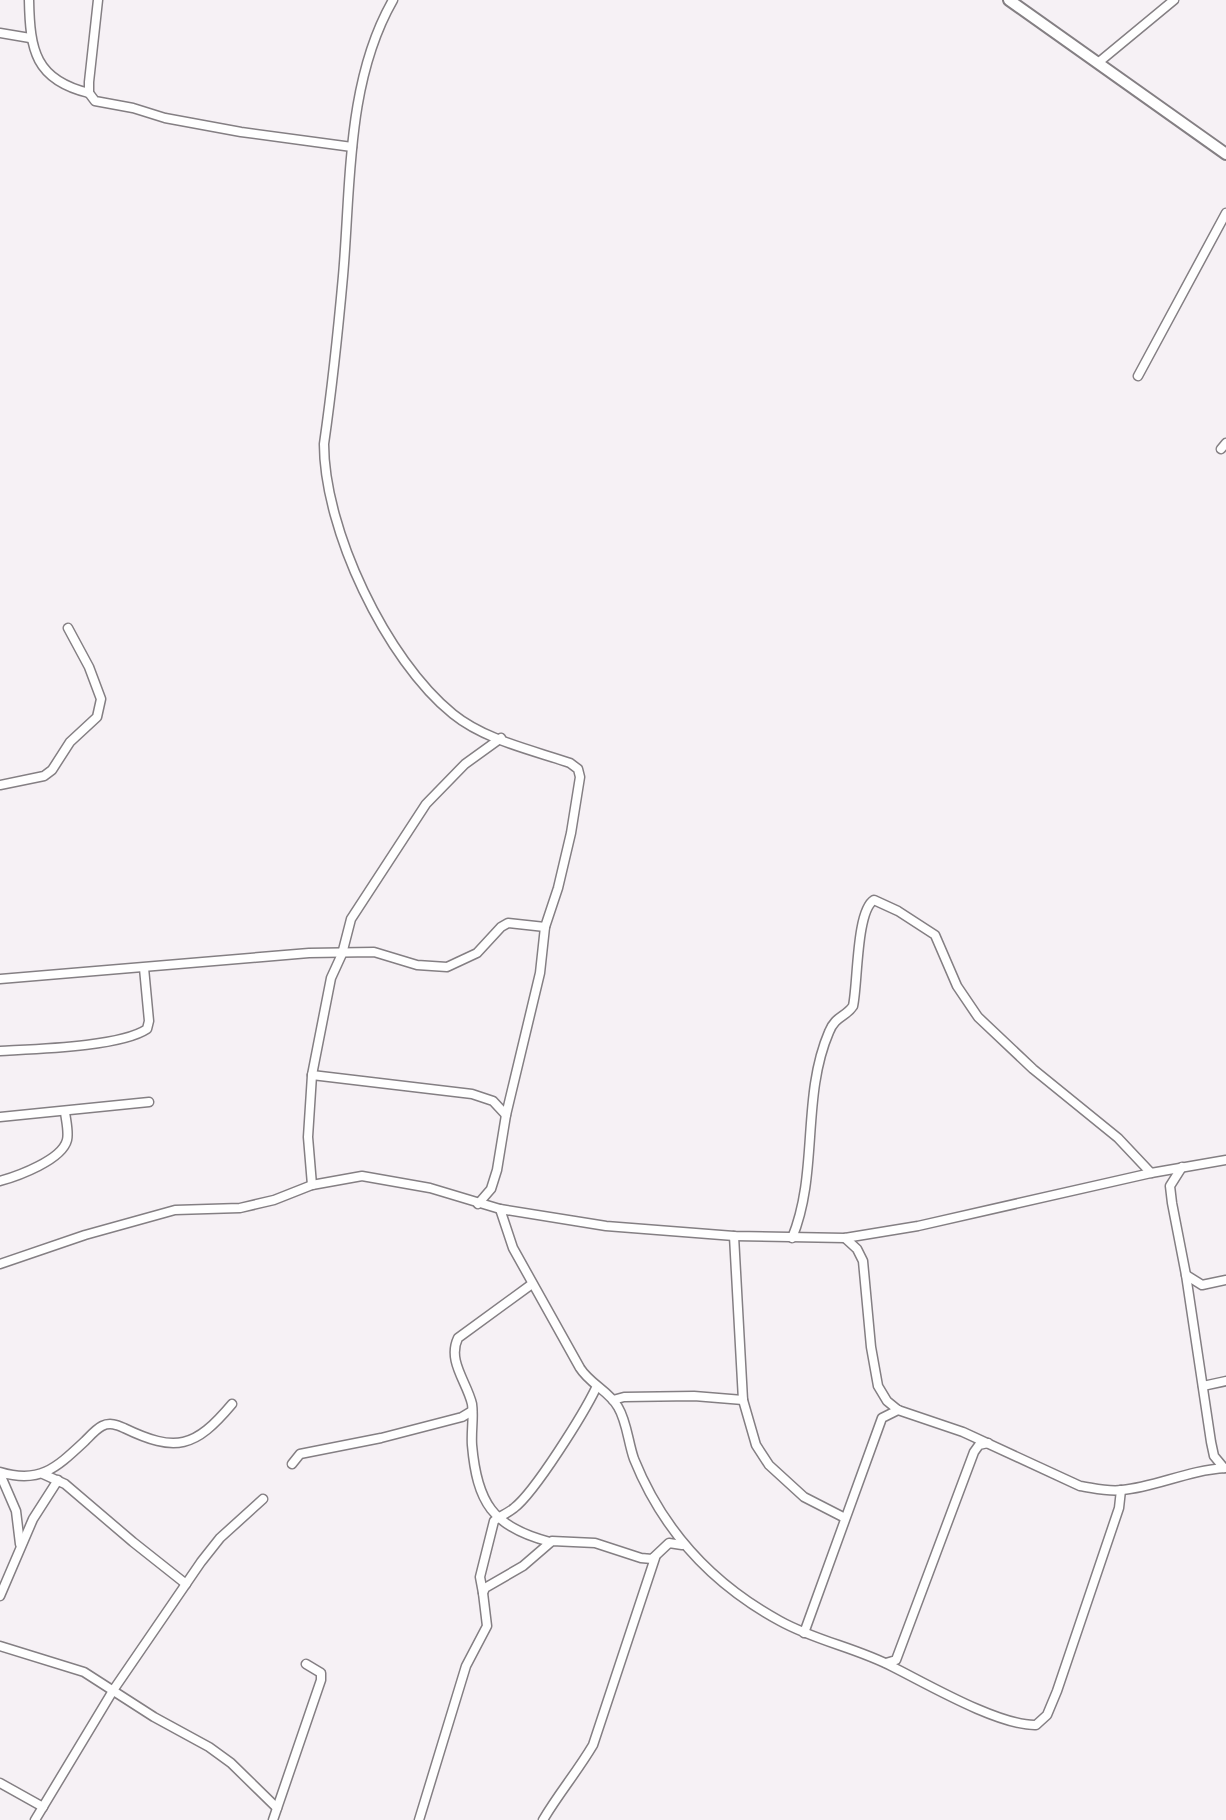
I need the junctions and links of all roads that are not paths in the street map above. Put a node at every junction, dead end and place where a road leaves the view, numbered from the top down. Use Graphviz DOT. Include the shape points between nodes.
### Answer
graph roads {
  1 [pos="29,0"];
  2 [pos="98,0"];
  3 [pos="393,0"];
  4 [pos="1009,0"];
  5 [pos="1174,0"];
  6 [pos="0,33"];
  7 [pos="30,38"];
  8 [pos="1099,62"];
  9 [pos="89,93"];
  10 [pos="352,147"];
  11 [pos="1226,154"];
  12 [pos="1226,213"];
  13 [pos="1138,376"];
  14 [pos="68,628"];
  15 [pos="501,738"];
  16 [pos="0,785"];
  17 [pos="545,927"];
  18 [pos="342,954"];
  19 [pos="144,968"];
  20 [pos="0,979"];
  21 [pos="0,1051"];
  22 [pos="312,1075"];
  23 [pos="149,1102"];
  24 [pos="65,1112"];
  25 [pos="506,1115"];
  26 [pos="0,1117"];
  27 [pos="1226,1160"];
  28 [pos="1183,1167"];
  29 [pos="1154,1173"];
  30 [pos="0,1181"];
  31 [pos="312,1185"];
  32 [pos="1170,1186"];
  33 [pos="478,1204"];
  34 [pos="500,1209"];
  35 [pos="734,1236"];
  36 [pos="792,1238"];
  37 [pos="845,1238"];
  38 [pos="0,1264"];
  39 [pos="1186,1275"];
  40 [pos="1226,1280"];
  41 [pos="532,1284"];
  42 [pos="1226,1381"];
  43 [pos="1203,1386"];
  44 [pos="596,1388"];
  45 [pos="613,1400"];
  46 [pos="743,1400"];
  47 [pos="232,1404"];
  48 [pos="898,1410"];
  49 [pos="472,1411"];
  50 [pos="988,1443"];
  51 [pos="1214,1456"];
  52 [pos="292,1464"];
  53 [pos="1225,1468"];
  54 [pos="1207,1470"];
  55 [pos="0,1473"];
  56 [pos="43,1474"];
  57 [pos="58,1480"];
  58 [pos="1121,1490"];
  59 [pos="263,1499"];
  60 [pos="498,1518"];
  61 [pos="845,1518"];
  62 [pos="550,1542"];
  63 [pos="682,1545"];
  64 [pos="20,1548"];
  65 [pos="655,1558"];
  66 [pos="186,1584"];
  67 [pos="483,1593"];
  68 [pos="0,1596"];
  69 [pos="804,1633"];
  70 [pos="0,1646"];
  71 [pos="886,1663"];
  72 [pos="306,1664"];
  73 [pos="114,1689"];
  74 [pos="0,1783"];
  75 [pos="43,1807"];
  76 [pos="277,1808"];
  77 [pos="34,1820"];
  78 [pos="273,1820"];
  79 [pos="419,1820"];
  80 [pos="543,1820"];
  1 -- 7 [label="street"];
  2 -- 9 [label="street"];
  3 -- 10 [label="street" via="365,70"];
  4 -- 8 [label="street"];
  5 -- 8 [label="street"];
  6 -- 7 [label="street"];
  7 -- 9 [label="street" via="50,77"];
  8 -- 11 [label="street"];
  9 -- 10 [label="street" via="100,103 165,118"];
  10 -- 15 [label="street" via="343,276 324,444 331,502 360,579 386,633 409,668 454,714"];
  12 -- 13 [label="street"];
  14 -- 16 [label="street" via="101,699 97,717 70,742 44,776"];
  15 -- 17 [label="street" via="570,764 578,769 580,777 571,833"];
  15 -- 18 [label="street" via="465,764 420,811 356,909"];
  17 -- 18 [label="street" via="508,923 477,953 447,967 417,965 374,952"];
  17 -- 25 [label="street" via="540,973"];
  18 -- 19 [label="street" via="255,956"];
  18 -- 22 [label="street" via="331,978"];
  19 -- 20 [label="street"];
  19 -- 21 [label="street" via="147,1029 107,1041"];
  22 -- 25 [label="street" via="472,1094 494,1101"];
  22 -- 31 [label="street" via="308,1137"];
  23 -- 24 [label="street"];
  24 -- 26 [label="street"];
  24 -- 30 [label="street" via="68,1134 62,1149 17,1176"];
  25 -- 33 [label="street" via="494,1181"];
  27 -- 28 [label="street"];
  28 -- 29 [label="street"];
  28 -- 32 [label="street"];
  29 -- 32 [label="street"];
  29 -- 36 [label="street" via="984,1024 957,986 934,935 874,900 866,910 853,1006 836,1018 821,1057 803,1204"];
  29 -- 37 [label="street" via="918,1226"];
  31 -- 33 [label="street" via="362,1176 430,1188"];
  31 -- 38 [label="street" via="240,1208 175,1210"];
  32 -- 39 [label="street"];
  33 -- 34 [label="street"];
  34 -- 35 [label="street" via="606,1226"];
  34 -- 41 [label="street" via="513,1248"];
  35 -- 36 [label="street"];
  35 -- 46 [label="street"];
  36 -- 37 [label="street"];
  37 -- 48 [label="street" via="863,1261 878,1386"];
  39 -- 40 [label="street" via="1202,1285"];
  39 -- 43 [label="street"];
  41 -- 44 [label="street" via="580,1368"];
  41 -- 49 [label="street" via="456,1342 455,1362"];
  42 -- 43 [label="street"];
  43 -- 51 [label="street"];
  44 -- 45 [label="street"];
  44 -- 60 [label="street" via="586,1409 529,1491"];
  45 -- 46 [label="street" via="694,1396"];
  45 -- 63 [label="street" via="646,1485"];
  46 -- 61 [label="street" via="756,1444 769,1465 804,1497"];
  47 -- 56 [label="street" via="209,1429 180,1442 156,1443 118,1426 102,1426"];
  48 -- 50 [label="street"];
  48 -- 61 [label="street" via="882,1418"];
  49 -- 52 [label="street" via="381,1438 300,1454"];
  49 -- 60 [label="street" via="478,1488"];
  50 -- 58 [label="street" via="1080,1486"];
  50 -- 71 [label="street" via="974,1452 896,1660"];
  51 -- 53 [label="street"];
  51 -- 54 [label="street"];
  53 -- 54 [label="street"];
  54 -- 58 [label="street"];
  55 -- 56 [label="street" via="24,1478"];
  55 -- 64 [label="street" via="16,1511"];
  56 -- 57 [label="street"];
  57 -- 64 [label="street"];
  57 -- 66 [label="street"];
  58 -- 71 [label="street" via="1102,1562 1057,1691 1042,1721 1028,1725 994,1714"];
  59 -- 66 [label="street" via="220,1538"];
  60 -- 62 [label="street" via="529,1537"];
  60 -- 67 [label="street" via="491,1529 480,1577"];
  61 -- 69 [label="street"];
  62 -- 65 [label="street" via="595,1543 641,1558"];
  62 -- 67 [label="street"];
  63 -- 65 [label="street" via="669,1544"];
  63 -- 69 [label="street" via="730,1589"];
  64 -- 68 [label="street"];
  65 -- 80 [label="street" via="593,1745"];
  66 -- 73 [label="street"];
  67 -- 79 [label="street" via="487,1626 466,1666"];
  69 -- 71 [label="street"];
  70 -- 73 [label="street" via="84,1672"];
  72 -- 76 [label="street" via="321,1673 321,1680"];
  73 -- 75 [label="street"];
  73 -- 76 [label="street" via="223,1758"];
  74 -- 75 [label="street"];
  75 -- 77 [label="street"];
  76 -- 78 [label="street"];
}
